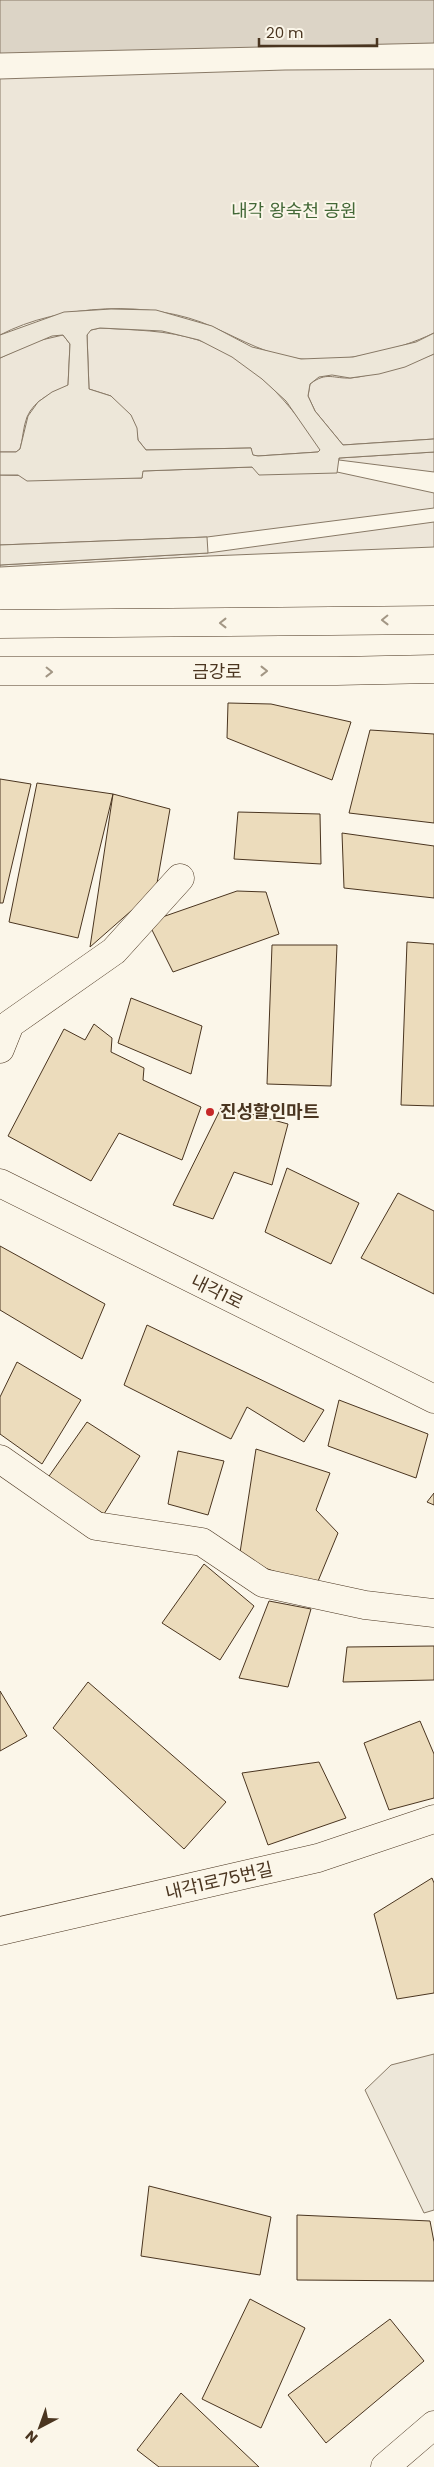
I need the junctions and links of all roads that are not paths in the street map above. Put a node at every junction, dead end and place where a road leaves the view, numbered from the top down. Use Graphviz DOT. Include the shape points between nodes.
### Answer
graph roads {
  1 [pos="434,620"];
  2 [pos="0,624"];
  3 [pos="434,669"];
  4 [pos="0,671"];
  5 [pos="180,878"];
  6 [pos="0,1049"];
  7 [pos="0,1183"];
  8 [pos="434,1399"];
  9 [pos="0,1459"];
  10 [pos="434,1613"];
  11 [pos="434,1819"];
  12 [pos="0,1930"];
  13 [pos="434,2425"];
  14 [pos="385,2467"];
  1 -- 2 [label="street, one-way"];
  4 -- 3 [label="street, 금강로, one-way"];
  5 -- 6 [label="street" via="114,951 10,1024"];
  7 -- 8 [label="street, 내각1로"];
  9 -- 10 [label="street" via="96,1526 202,1542 263,1583 365,1605"];
  11 -- 12 [label="street, 내각1로75번길" via="318,1858"];
  13 -- 14 [label="street"];
}
